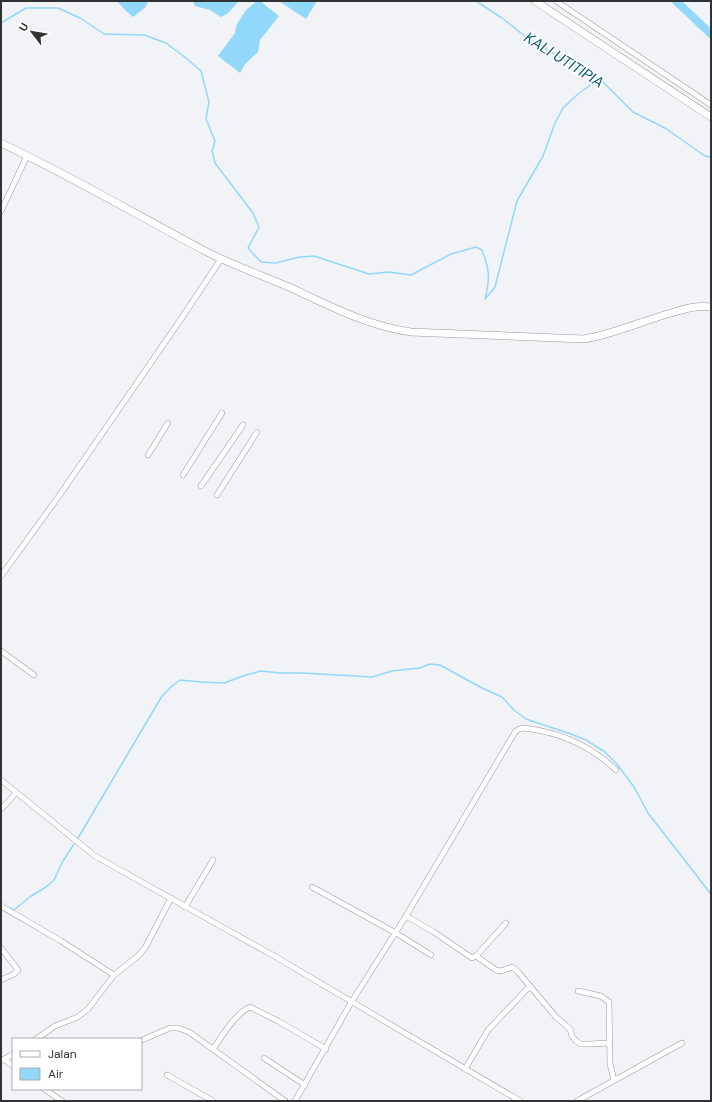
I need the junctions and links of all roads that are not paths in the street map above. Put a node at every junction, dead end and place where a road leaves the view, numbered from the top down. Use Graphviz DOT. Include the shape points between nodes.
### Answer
graph roads {
  1 [pos="535,1"];
  2 [pos="556,1"];
  3 [pos="711,105"];
  4 [pos="711,117"];
  5 [pos="1,143"];
  6 [pos="27,156"];
  7 [pos="1,211"];
  8 [pos="221,259"];
  9 [pos="711,307"];
  10 [pos="222,413"];
  11 [pos="168,423"];
  12 [pos="243,425"];
  13 [pos="257,432"];
  14 [pos="148,455"];
  15 [pos="183,475"];
  16 [pos="201,486"];
  17 [pos="216,495"];
  18 [pos="3,570"];
  19 [pos="1,576"];
  20 [pos="1,651"];
  21 [pos="34,674"];
  22 [pos="616,770"];
  23 [pos="1,780"];
  24 [pos="16,793"];
  25 [pos="1,810"];
  26 [pos="213,860"];
  27 [pos="312,887"];
  28 [pos="171,898"];
  29 [pos="1,906"];
  30 [pos="185,907"];
  31 [pos="406,916"];
  32 [pos="506,923"];
  33 [pos="396,932"];
  34 [pos="1,948"];
  35 [pos="431,955"];
  36 [pos="476,956"];
  37 [pos="114,975"];
  38 [pos="1,980"];
  39 [pos="530,986"];
  40 [pos="578,991"];
  41 [pos="352,1001"];
  42 [pos="37,1038"];
  43 [pos="142,1040"];
  44 [pos="682,1042"];
  45 [pos="610,1043"];
  46 [pos="213,1048"];
  47 [pos="326,1049"];
  48 [pos="12,1055"];
  49 [pos="264,1058"];
  50 [pos="3,1060"];
  51 [pos="12,1065"];
  52 [pos="465,1069"];
  53 [pos="167,1075"];
  54 [pos="614,1080"];
  55 [pos="305,1085"];
  56 [pos="46,1090"];
  57 [pos="62,1101"];
  58 [pos="213,1101"];
  59 [pos="285,1101"];
  60 [pos="296,1101"];
  61 [pos="520,1101"];
  62 [pos="576,1101"];
  1 -- 4 [label="street"];
  2 -- 3 [label="street"];
  5 -- 6 [label="street"];
  6 -- 7 [label="street"];
  6 -- 8 [label="street"];
  8 -- 9 [label="street" via="372,323 411,332 584,339 682,310 701,306"];
  8 -- 18 [label="street" via="59,496"];
  10 -- 15 [label="street"];
  11 -- 14 [label="street"];
  12 -- 16 [label="street"];
  13 -- 17 [label="street"];
  18 -- 19 [label="street"];
  20 -- 21 [label="street"];
  22 -- 31 [label="street" via="598,755 566,738 527,728 517,730"];
  23 -- 24 [label="street"];
  24 -- 25 [label="street"];
  24 -- 28 [label="street" via="95,856"];
  26 -- 30 [label="street"];
  27 -- 33 [label="street"];
  28 -- 30 [label="street"];
  28 -- 37 [label="street" via="146,948"];
  29 -- 37 [label="street"];
  30 -- 41 [label="street"];
  31 -- 33 [label="street"];
  31 -- 36 [label="street" via="471,957"];
  32 -- 36 [label="street"];
  33 -- 35 [label="street"];
  33 -- 41 [label="street"];
  34 -- 38 [label="street" via="18,970"];
  36 -- 39 [label="street" via="496,970 512,968"];
  37 -- 42 [label="street" via="85,1013 55,1026"];
  39 -- 45 [label="street" via="556,1017 570,1029 576,1041 581,1044"];
  39 -- 52 [label="street" via="488,1030"];
  40 -- 45 [label="street" via="601,996 609,1002"];
  41 -- 47 [label="street"];
  41 -- 52 [label="street"];
  43 -- 46 [label="street" via="170,1028 178,1028 190,1032"];
  44 -- 54 [label="street"];
  45 -- 54 [label="street" via="610,1064"];
  46 -- 47 [label="street" via="238,1017 250,1007"];
  46 -- 59 [label="street"];
  47 -- 55 [label="street"];
  48 -- 50 [label="street"];
  49 -- 55 [label="street"];
  50 -- 51 [label="street"];
  52 -- 61 [label="street"];
  53 -- 58 [label="street"];
  54 -- 62 [label="street"];
  55 -- 60 [label="street"];
  56 -- 57 [label="street"];
}
